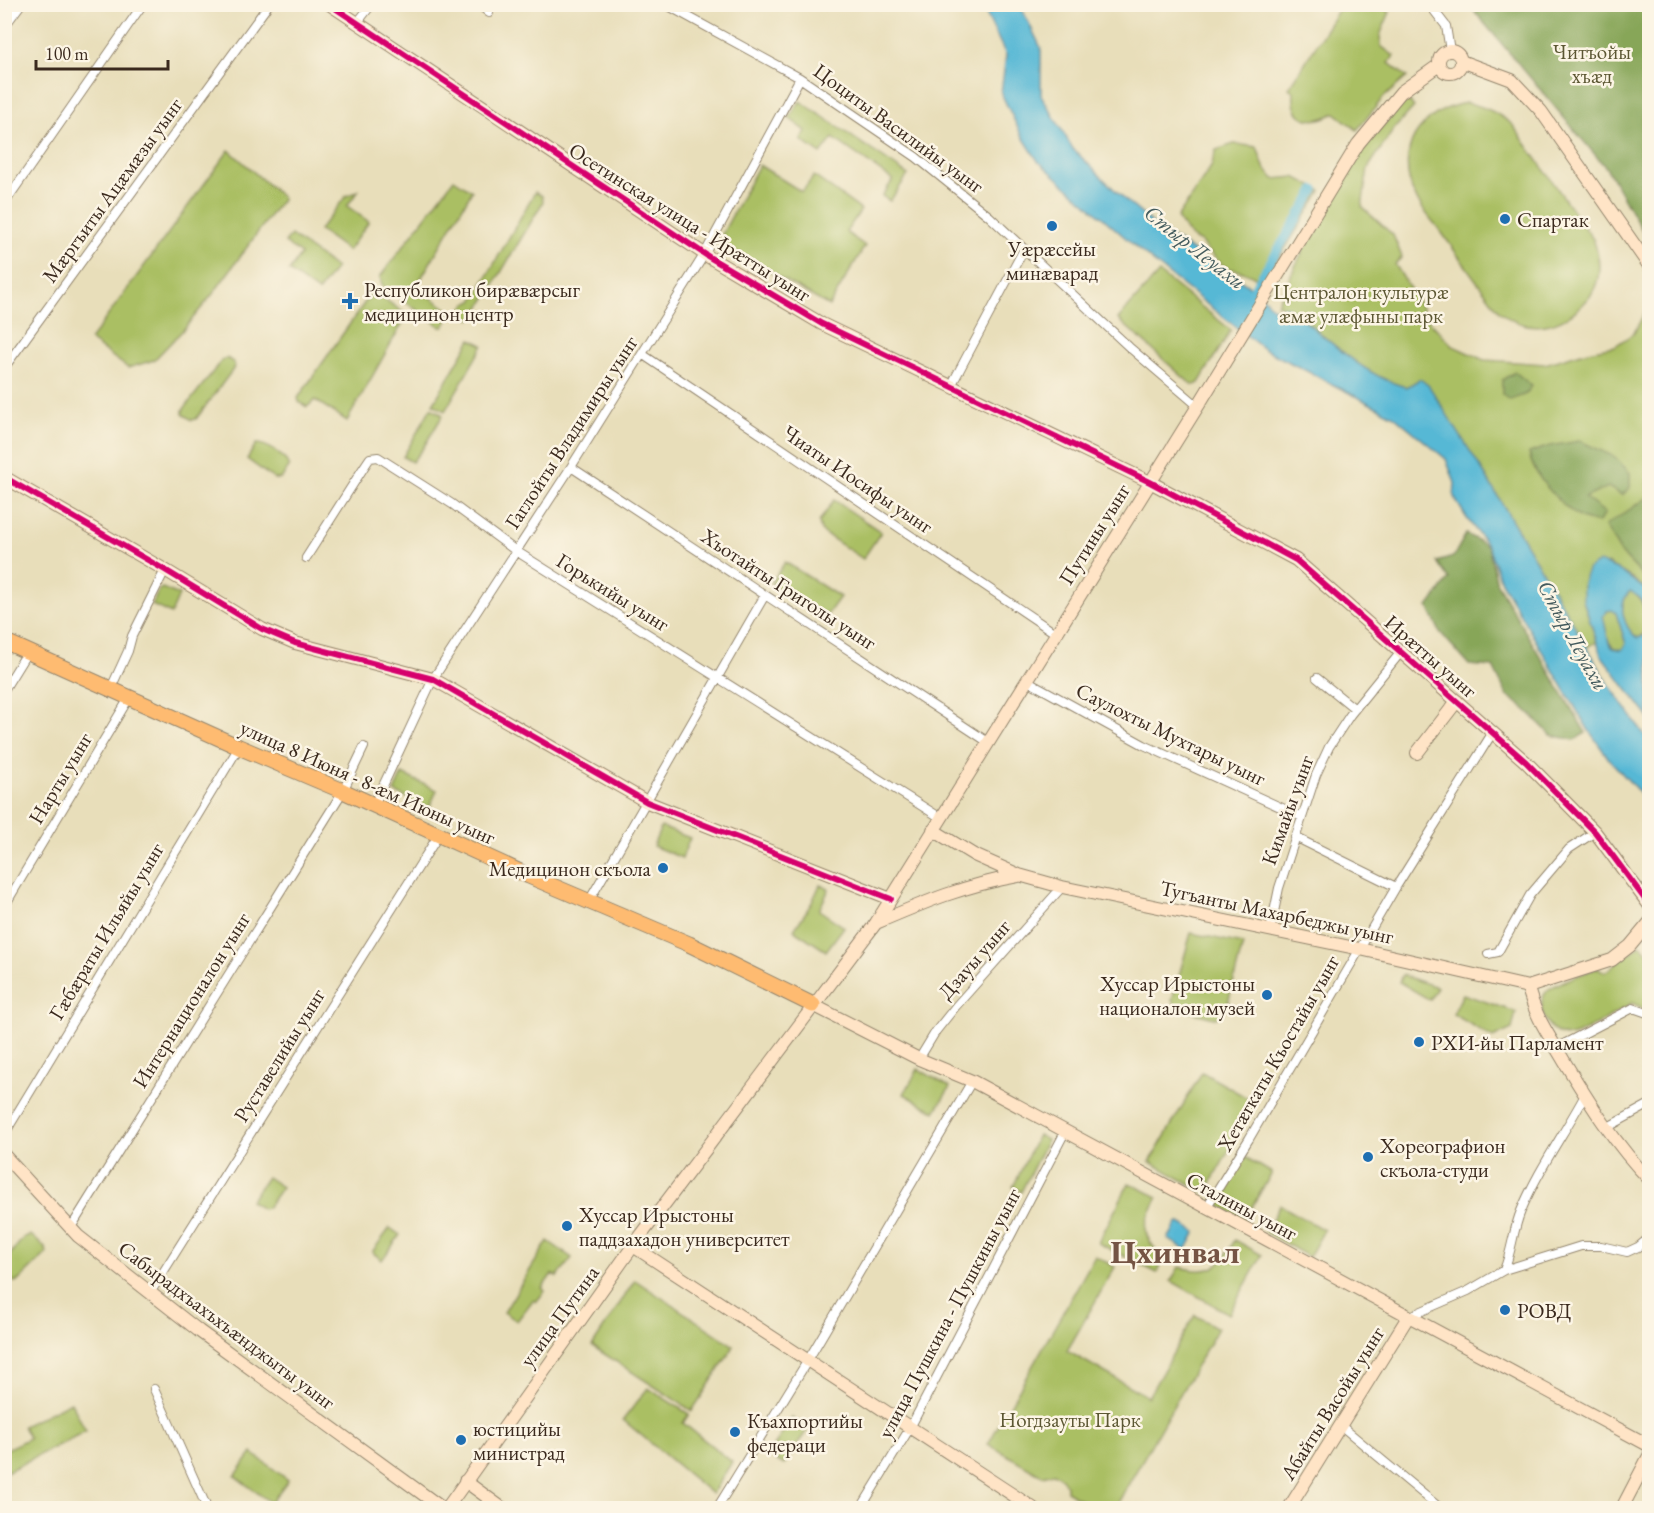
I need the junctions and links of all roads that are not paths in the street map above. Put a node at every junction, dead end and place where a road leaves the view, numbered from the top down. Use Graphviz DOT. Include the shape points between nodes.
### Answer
graph roads {
  1 [pos="21,4"];
  2 [pos="142,4"];
  3 [pos="269,4"];
  4 [pos="329,4"];
  5 [pos="372,4"];
  6 [pos="478,4"];
  7 [pos="665,4"];
  8 [pos="1429,4"];
  9 [pos="489,13"];
  10 [pos="357,23"];
  11 [pos="4,27"];
  12 [pos="1450,51"];
  13 [pos="1461,61"];
  14 [pos="1439,65"];
  15 [pos="800,78"];
  16 [pos="4,204"];
  17 [pos="1024,249"];
  18 [pos="704,255"];
  19 [pos="1650,267"];
  20 [pos="642,354"];
  21 [pos="4,368"];
  22 [pos="951,386"];
  23 [pos="1198,406"];
  24 [pos="571,467"];
  25 [pos="4,477"];
  26 [pos="1150,482"];
  27 [pos="516,551"];
  28 [pos="306,558"];
  29 [pos="165,570"];
  30 [pos="765,595"];
  31 [pos="1055,633"];
  32 [pos="4,641"];
  33 [pos="28,651"];
  34 [pos="1401,652"];
  35 [pos="1317,678"];
  36 [pos="433,679"];
  37 [pos="718,679"];
  38 [pos="1026,680"];
  39 [pos="111,688"];
  40 [pos="4,690"];
  41 [pos="129,698"];
  42 [pos="1457,701"];
  43 [pos="1355,710"];
  44 [pos="1493,732"];
  45 [pos="988,742"];
  46 [pos="239,747"];
  47 [pos="364,747"];
  48 [pos="1417,753"];
  49 [pos="343,791"];
  50 [pos="647,802"];
  51 [pos="374,805"];
  52 [pos="1302,817"];
  53 [pos="941,818"];
  54 [pos="933,830"];
  55 [pos="1595,832"];
  56 [pos="438,836"];
  57 [pos="1295,837"];
  58 [pos="1019,875"];
  59 [pos="1062,887"];
  60 [pos="1396,887"];
  61 [pos="891,899"];
  62 [pos="589,901"];
  63 [pos="1650,906"];
  64 [pos="4,907"];
  65 [pos="1650,922"];
  66 [pos="876,923"];
  67 [pos="1270,931"];
  68 [pos="1360,949"];
  69 [pos="1488,954"];
  70 [pos="1528,987"];
  71 [pos="813,1005"];
  72 [pos="1650,1014"];
  73 [pos="1556,1048"];
  74 [pos="919,1059"];
  75 [pos="972,1081"];
  76 [pos="1585,1095"];
  77 [pos="1650,1104"];
  78 [pos="1608,1127"];
  79 [pos="1065,1132"];
  80 [pos="4,1135"];
  81 [pos="4,1155"];
  82 [pos="1650,1180"];
  83 [pos="1206,1208"];
  84 [pos="70,1229"];
  85 [pos="1650,1237"];
  86 [pos="633,1246"];
  87 [pos="1504,1270"];
  88 [pos="150,1293"];
  89 [pos="1408,1317"];
  90 [pos="808,1360"];
  91 [pos="154,1389"];
  92 [pos="1340,1425"];
  93 [pos="910,1428"];
  94 [pos="1650,1446"];
  95 [pos="1650,1454"];
  96 [pos="465,1482"];
  97 [pos="448,1508"];
  98 [pos="207,1509"];
  99 [pos="502,1509"];
  100 [pos="717,1509"];
  101 [pos="861,1509"];
  102 [pos="1033,1509"];
  103 [pos="1289,1509"];
  104 [pos="1440,1509"];
  105 [pos="1622,1509"];
  1 -- 11 [label="street"];
  2 -- 16 [label="street"];
  3 -- 21 [label="street, Мӕргъиты Ацӕмӕзы уынг"];
  4 -- 10 [label="street, Осетинская улица - Ирæтты уынг"];
  5 -- 10 [label="street"];
  6 -- 9 [label="street"];
  7 -- 15 [label="street, Цоциты Василийы уынг"];
  8 -- 12 [label="street" via="1446,26"];
  10 -- 18 [label="street, Осетинская улица - Ирæтты уынг"];
  12 -- 13 [label="street"];
  12 -- 14 [label="street" via="1440,56"];
  13 -- 14 [label="street" via="1453,73 1444,72"];
  13 -- 19 [label="street" via="1512,80 1520,88 1541,111"];
  14 -- 23 [label="street, Путины уынг" via="1401,92 1358,144"];
  15 -- 17 [label="street, Цоциты Василийы уынг" via="916,157"];
  15 -- 18 [label="street, Гаглойты Владимиры уынг"];
  17 -- 22 [label="street"];
  17 -- 23 [label="street, Цоциты Василийы уынг"];
  18 -- 20 [label="street, Гаглойты Владимиры уынг"];
  18 -- 22 [label="street, Осетинская улица - Ирæтты уынг" via="822,324"];
  20 -- 24 [label="street, Гаглойты Владимиры уынг"];
  20 -- 31 [label="street, Чиаты Иосифы уынг"];
  22 -- 26 [label="street, Осетинская улица - Ирæтты уынг"];
  23 -- 26 [label="street, Путины уынг"];
  24 -- 27 [label="street, Гаглойты Владимиры уынг"];
  24 -- 30 [label="street, Хъотайты Григолы уынг"];
  25 -- 29 [label="street"];
  26 -- 31 [label="street, Путины уынг"];
  26 -- 34 [label="street, Ирæтты уынг" via="1296,560"];
  27 -- 28 [label="street, Горькийы уынг" via="378,457 370,458"];
  27 -- 36 [label="street, Гаглойты Владимиры уынг"];
  27 -- 37 [label="street, Горькийы уынг"];
  29 -- 36 [label="street" via="262,629 284,638"];
  29 -- 39 [label="street"];
  30 -- 37 [label="street"];
  30 -- 45 [label="street, Хъотайты Григолы уынг"];
  31 -- 38 [label="street, Путины уынг"];
  32 -- 33 [label="highway, улица 8 Июня - 8-ӕм Июны уынг"];
  33 -- 39 [label="highway, улица 8 Июня - 8-ӕм Июны уынг"];
  33 -- 40 [label="street"];
  34 -- 42 [label="street, Ирæтты уынг"];
  34 -- 43 [label="street, Кимайы уынг"];
  35 -- 43 [label="street"];
  36 -- 50 [label="street"];
  36 -- 51 [label="street, Гаглойты Владимиры уынг"];
  37 -- 50 [label="street"];
  37 -- 53 [label="street, Горькийы уынг"];
  38 -- 45 [label="street, Путины уынг"];
  38 -- 52 [label="street, Саулохты Мухтары уынг" via="1144,745"];
  39 -- 41 [label="highway, улица 8 Июня - 8-ӕм Июны уынг"];
  41 -- 46 [label="highway, улица 8 Июня - 8-ӕм Июны уынг"];
  41 -- 64 [label="street, Нарты уынг"];
  42 -- 44 [label="street, Ирæтты уынг"];
  42 -- 48 [label="street"];
  43 -- 52 [label="street, Кимайы уынг" via="1329,747"];
  44 -- 55 [label="street, Ирæтты уынг"];
  44 -- 60 [label="street, Хетæгкаты Къостайы уынг"];
  45 -- 53 [label="street, Путины уынг"];
  46 -- 49 [label="highway, улица 8 Июня - 8-ӕм Июны уынг"];
  46 -- 80 [label="street, Гæбæраты Ильяйы уынг"];
  47 -- 49 [label="street, Интернационалон уынг"];
  49 -- 51 [label="highway, улица 8 Июня - 8-ӕм Июны уынг"];
  49 -- 84 [label="street, Интернационалон уынг"];
  50 -- 61 [label="street"];
  50 -- 62 [label="street"];
  51 -- 56 [label="highway, улица 8 Июня - 8-ӕм Июны уынг"];
  52 -- 57 [label="street, Кимайы уынг"];
  53 -- 54 [label="street, Путины уынг"];
  54 -- 58 [label="street, Тугъанты Махарбеджы уынг" via="974,855"];
  54 -- 61 [label="street, Путины уынг"];
  55 -- 63 [label="street, Ирæтты уынг"];
  55 -- 69 [label="street" via="1569,849 1530,895 1498,952"];
  56 -- 62 [label="highway, улица 8 Июня - 8-ӕм Июны уынг"];
  56 -- 88 [label="street, Руставелийы уынг"];
  57 -- 60 [label="street"];
  57 -- 67 [label="street, Кимайы уынг"];
  58 -- 59 [label="street, Тугъанты Махарбеджы уынг"];
  58 -- 66 [label="street, Тугъанты Махарбеджы уынг" via="937,897"];
  59 -- 67 [label="street, Тугъанты Махарбеджы уынг"];
  59 -- 74 [label="street, Дзауы уынг" via="956,1006"];
  60 -- 68 [label="street, Хетæгкаты Къостайы уынг"];
  61 -- 66 [label="street, Путины уынг"];
  62 -- 71 [label="highway, улица 8 Июня - 8-ӕм Июны уынг"];
  65 -- 70 [label="street" via="1612,960"];
  66 -- 71 [label="street, Путины уынг"];
  67 -- 68 [label="street, Тугъанты Махарбеджы уынг"];
  68 -- 70 [label="street, Тугъанты Махарбеджы уынг"];
  68 -- 83 [label="street, Хетæгкаты Къостайы уынг"];
  70 -- 73 [label="street" via="1531,1002"];
  71 -- 74 [label="street, Сталины уынг"];
  71 -- 86 [label="street, улица Путина"];
  72 -- 73 [label="street" via="1633,1008"];
  73 -- 76 [label="street"];
  74 -- 75 [label="street, Сталины уынг"];
  75 -- 79 [label="street, Сталины уынг"];
  75 -- 90 [label="street"];
  76 -- 78 [label="street"];
  76 -- 87 [label="street" via="1520,1213"];
  77 -- 78 [label="street"];
  78 -- 82 [label="street" via="1630,1160"];
  79 -- 83 [label="street, Сталины уынг"];
  79 -- 93 [label="street, улица Пушкина - Пушкины уынг"];
  81 -- 84 [label="street, Сабырадхъахъхъæнджыты уынг"];
  83 -- 89 [label="street, Сталины уынг"];
  84 -- 88 [label="street, Сабырадхъахъхъæнджыты уынг"];
  85 -- 87 [label="street" via="1627,1252 1581,1246"];
  86 -- 90 [label="street"];
  86 -- 96 [label="street, улица Путина"];
  87 -- 89 [label="street" via="1468,1291"];
  88 -- 97 [label="street, Сабырадхъахъхъæнджыты уынг"];
  89 -- 92 [label="street, Абайты Васойы уынг"];
  89 -- 94 [label="street, Сталины уынг"];
  90 -- 93 [label="street"];
  90 -- 100 [label="street"];
  91 -- 98 [label="street"];
  92 -- 103 [label="street, Абайты Васойы уынг"];
  92 -- 104 [label="street"];
  93 -- 101 [label="street, улица Пушкина - Пушкины уынг"];
  93 -- 102 [label="street"];
  95 -- 105 [label="street"];
  96 -- 97 [label="street, улица Путина"];
  96 -- 99 [label="street"];
}
